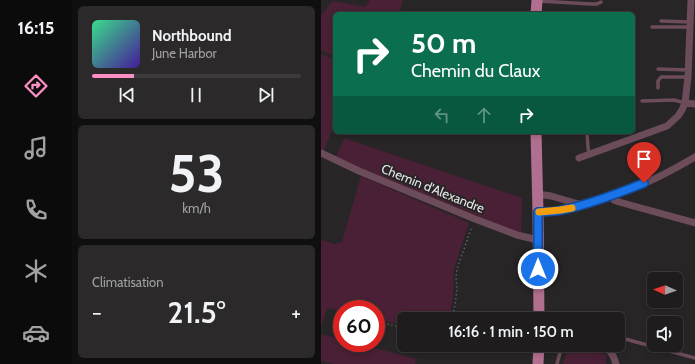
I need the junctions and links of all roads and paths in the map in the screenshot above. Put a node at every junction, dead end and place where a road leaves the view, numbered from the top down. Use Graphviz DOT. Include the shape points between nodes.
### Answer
graph roads {
  1 [pos="691,0"];
  2 [pos="537,1"];
  3 [pos="601,2"];
  4 [pos="536,12"];
  5 [pos="661,21"];
  6 [pos="690,25"];
  7 [pos="652,27"];
  8 [pos="658,69"];
  9 [pos="688,74"];
  10 [pos="658,88"];
  11 [pos="642,101"];
  12 [pos="685,103"];
  13 [pos="695,104"];
  14 [pos="536,134"];
  15 [pos="587,134"];
  16 [pos="321,153"];
  17 [pos="590,154"];
  18 [pos="579,158"];
  19 [pos="695,158"];
  20 [pos="537,194"];
  21 [pos="611,196"];
  22 [pos="582,205"];
  23 [pos="538,212"];
  24 [pos="475,219"];
  25 [pos="695,223"];
  26 [pos="538,240"];
  27 [pos="454,312"];
  28 [pos="539,312"];
  29 [pos="385,324"];
  30 [pos="397,326"];
  31 [pos="625,339"];
  32 [pos="539,352"];
  33 [pos="560,352"];
  34 [pos="612,352"];
  35 [pos="695,358"];
  36 [pos="538,364"];
  37 [pos="557,364"];
  38 [pos="616,364"];
  1 -- 6 [label="street"];
  2 -- 3 [label="lane" via="591,4"];
  2 -- 4 [label="main road"];
  5 -- 6 [label="lane"];
  6 -- 7 [label="lane"];
  6 -- 9 [label="street"];
  8 -- 9 [label="lane"];
  9 -- 10 [label="lane" via="661,77"];
  9 -- 12 [label="street"];
  11 -- 12 [label="lane" via="675,100"];
  12 -- 13 [label="street"];
  12 -- 17 [label="street" via="678,116 667,126"];
  14 -- 20 [label="main road"];
  15 -- 17 [label="lane"];
  16 -- 24 [label="street, Chemin d'Alexandre"];
  17 -- 18 [label="street"];
  19 -- 21 [label="street"];
  20 -- 22 [label="street"];
  20 -- 23 [label="main road"];
  21 -- 22 [label="street"];
  21 -- 25 [label="street" via="619,202"];
  22 -- 23 [label="street"];
  23 -- 26 [label="main road"];
  24 -- 26 [label="street, Chemin d'Alexandre"];
  24 -- 27 [label="path" via="457,269"];
  26 -- 28 [label="main road"];
  29 -- 30 [label="path"];
  31 -- 35 [label="lane"];
  32 -- 36 [label="main road"];
  33 -- 37 [label="lane"];
  34 -- 38 [label="street"];
}
